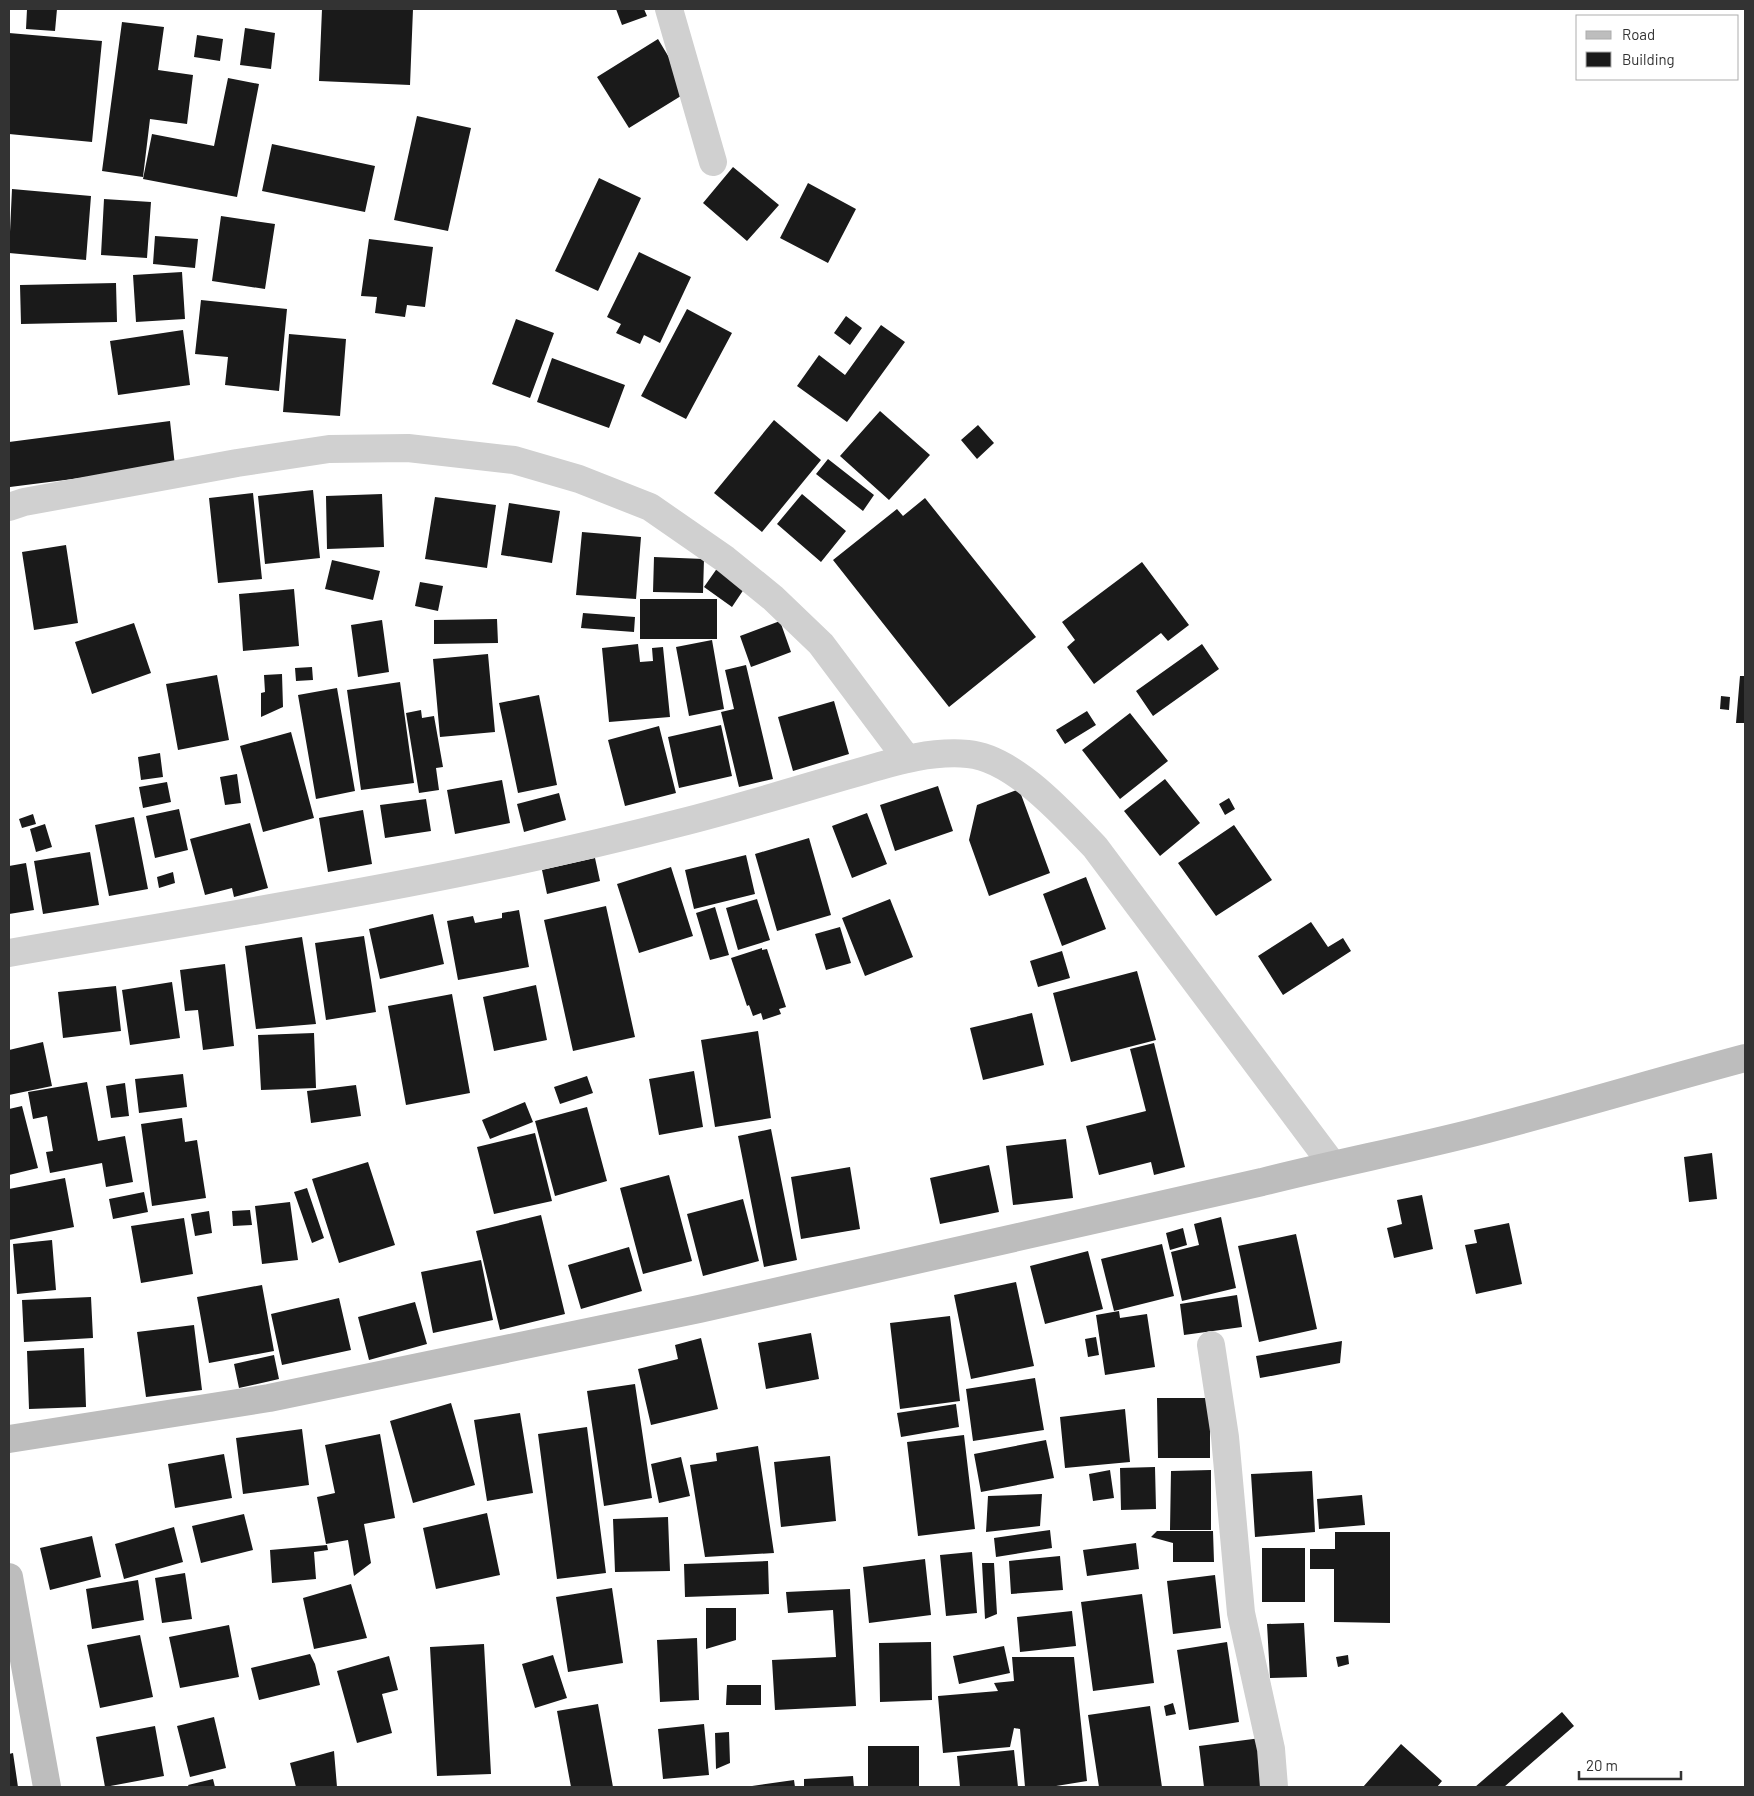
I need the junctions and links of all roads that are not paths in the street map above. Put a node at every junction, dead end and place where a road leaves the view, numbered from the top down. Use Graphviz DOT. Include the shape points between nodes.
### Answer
graph roads {
  1 [pos="669,9"];
  2 [pos="713,162"];
  3 [pos="9,507"];
  4 [pos="907,758"];
  5 [pos="9,953"];
  6 [pos="1745,1058"];
  7 [pos="1332,1164"];
  8 [pos="1211,1345"];
  9 [pos="9,1439"];
  10 [pos="9,1577"];
  11 [pos="47,1787"];
  12 [pos="1274,1787"];
  1 -- 2 [label="street"];
  3 -- 4 [label="street" via="329,449 408,448 514,460 579,479 650,507 725,559 773,598 821,644"];
  4 -- 5 [label="street" via="679,823 457,874"];
  4 -- 7 [label="street" via="971,754 993,761 1022,777 1054,804 1095,847"];
  6 -- 7 [label="street" via="1472,1133"];
  7 -- 9 [label="street" via="1253,1185 670,1315 269,1398"];
  8 -- 12 [label="street" via="1225,1437 1241,1613 1271,1750"];
  10 -- 11 [label="street"];
}
